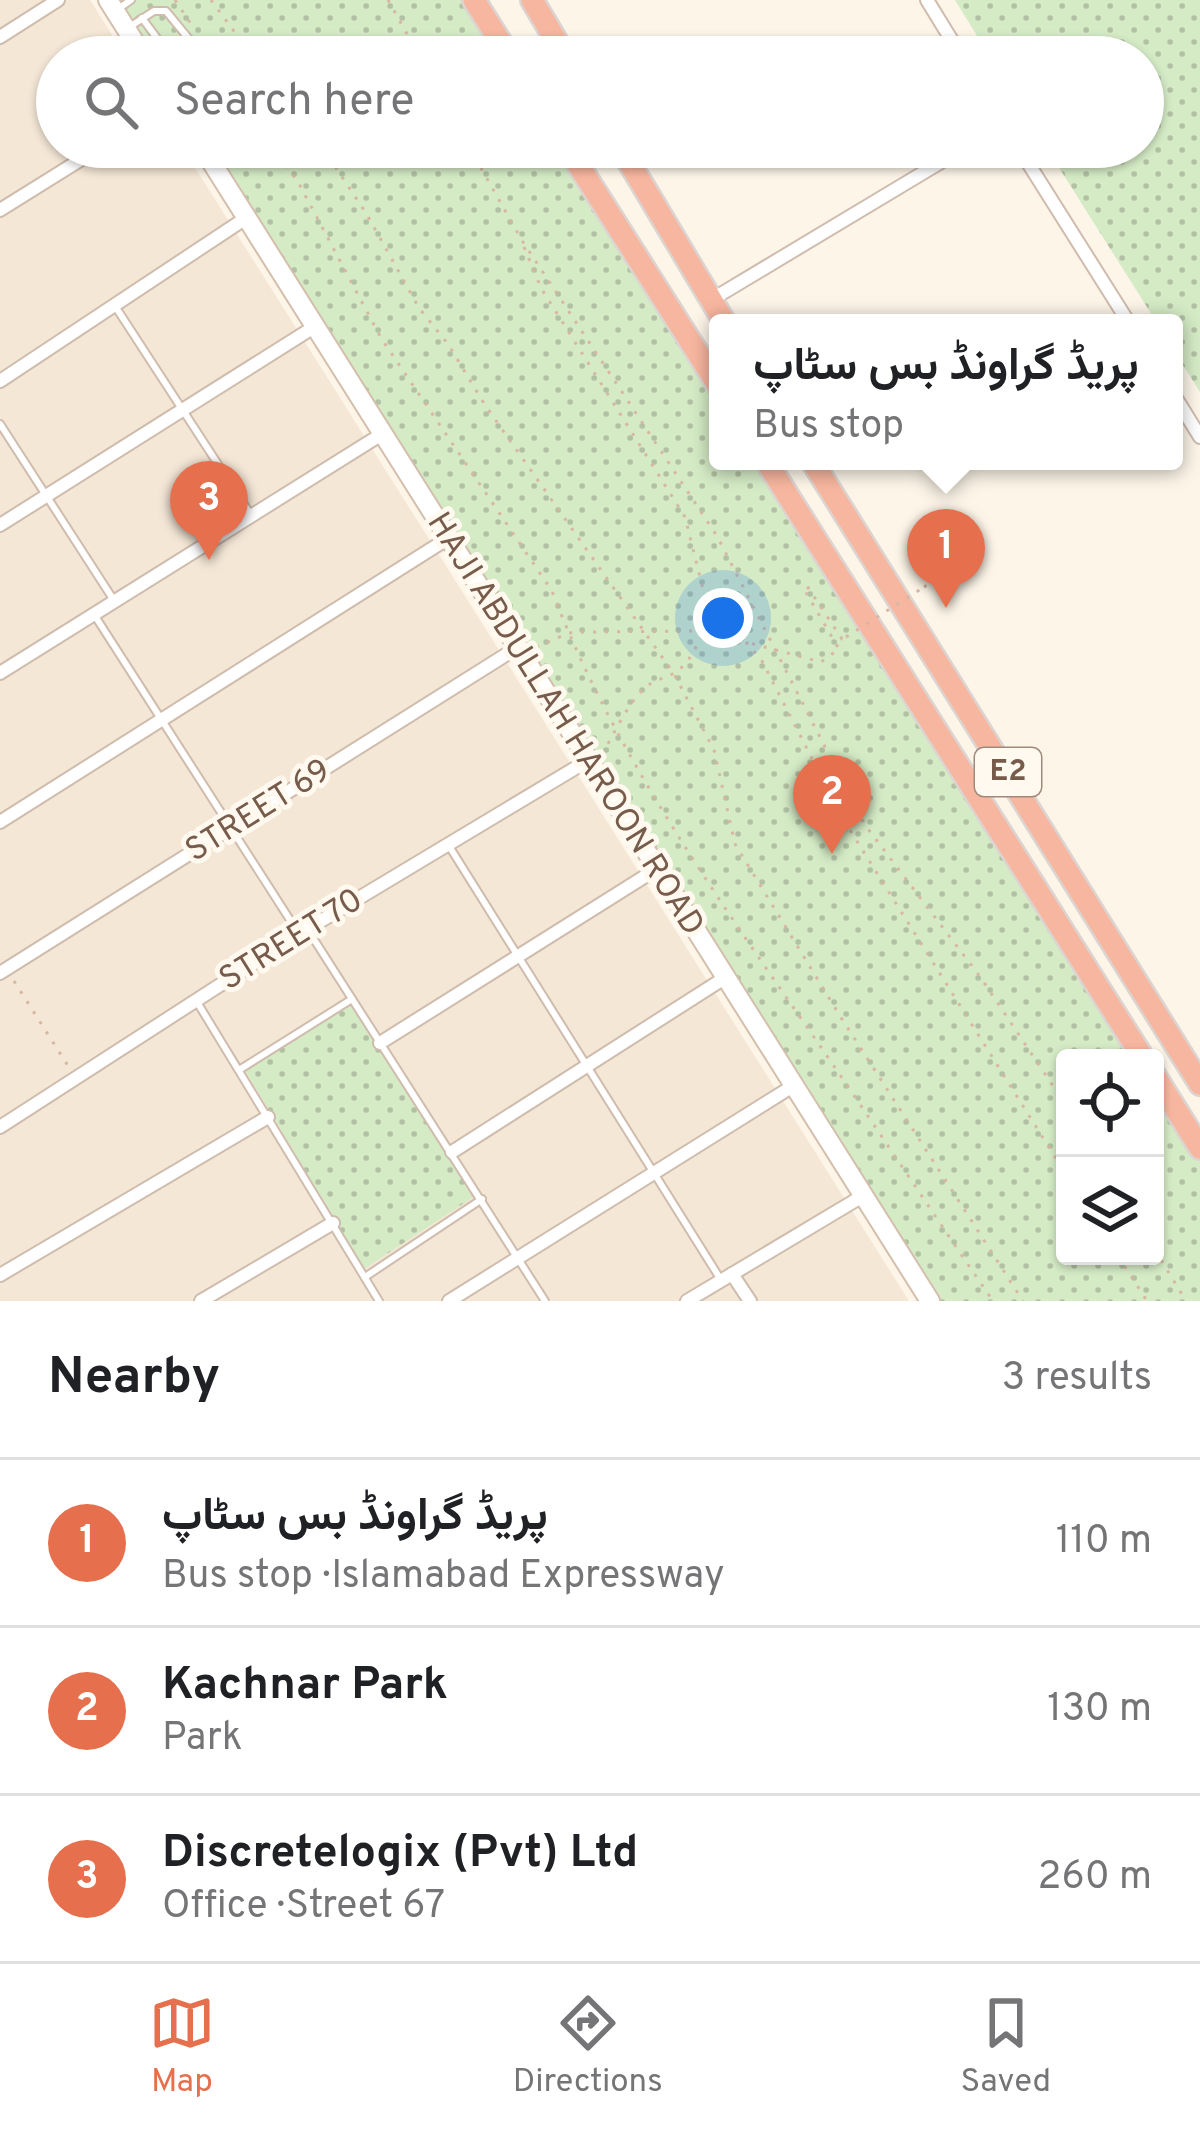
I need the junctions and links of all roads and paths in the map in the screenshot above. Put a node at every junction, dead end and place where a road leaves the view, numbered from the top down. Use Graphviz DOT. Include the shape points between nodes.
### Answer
graph roads {
  1 [pos="58,0"];
  2 [pos="211,0"];
  3 [pos="388,0"];
  4 [pos="474,0"];
  5 [pos="532,0"];
  6 [pos="927,0"];
  7 [pos="118,4"];
  8 [pos="135,24"];
  9 [pos="138,36"];
  10 [pos="148,36"];
  11 [pos="185,36"];
  12 [pos="238,36"];
  13 [pos="409,36"];
  14 [pos="497,36"];
  15 [pos="553,36"];
  16 [pos="949,36"];
  17 [pos="0,37"];
  18 [pos="67,168"];
  19 [pos="215,168"];
  20 [pos="287,168"];
  21 [pos="336,168"];
  22 [pos="481,168"];
  23 [pos="580,168"];
  24 [pos="632,168"];
  25 [pos="931,168"];
  26 [pos="1031,168"];
  27 [pos="0,210"];
  28 [pos="246,218"];
  29 [pos="523,242"];
  30 [pos="711,300"];
  31 [pos="115,307"];
  32 [pos="720,314"];
  33 [pos="1123,314"];
  34 [pos="314,327"];
  35 [pos="709,371"];
  36 [pos="0,381"];
  37 [pos="1183,409"];
  38 [pos="184,411"];
  39 [pos="2,430"];
  40 [pos="382,434"];
  41 [pos="1200,436"];
  42 [pos="772,470"];
  43 [pos="818,470"];
  44 [pos="46,496"];
  45 [pos="253,518"];
  46 [pos="0,525"];
  47 [pos="447,538"];
  48 [pos="938,578"];
  49 [pos="115,602"];
  50 [pos="95,616"];
  51 [pos="730,627"];
  52 [pos="642,629"];
  53 [pos="706,632"];
  54 [pos="569,633"];
  55 [pos="746,641"];
  56 [pos="517,651"];
  57 [pos="779,652"];
  58 [pos="0,673"];
  59 [pos="674,674"];
  60 [pos="162,720"];
  61 [pos="617,728"];
  62 [pos="587,761"];
  63 [pos="0,822"];
  64 [pos="231,830"];
  65 [pos="448,844"];
  66 [pos="655,870"];
  67 [pos="303,932"];
  68 [pos="517,955"];
  69 [pos="2,967"];
  70 [pos="723,979"];
  71 [pos="352,999"];
  72 [pos="196,1002"];
  73 [pos="380,1043"];
  74 [pos="1137,1049"];
  75 [pos="587,1066"];
  76 [pos="239,1070"];
  77 [pos="77,1080"];
  78 [pos="1200,1084"];
  79 [pos="793,1086"];
  80 [pos="1056,1090"];
  81 [pos="1164,1090"];
  82 [pos="268,1118"];
  83 [pos="0,1126"];
  84 [pos="1200,1148"];
  85 [pos="452,1152"];
  86 [pos="1056,1158"];
  87 [pos="655,1173"];
  88 [pos="861,1196"];
  89 [pos="482,1199"];
  90 [pos="333,1223"];
  91 [pos="518,1257"];
  92 [pos="1124,1265"];
  93 [pos="1164,1265"];
  94 [pos="0,1274"];
  95 [pos="364,1277"];
  96 [pos="727,1277"];
  97 [pos="926,1300"];
  98 [pos="201,1301"];
  99 [pos="379,1301"];
  100 [pos="449,1301"];
  101 [pos="545,1301"];
  102 [pos="687,1301"];
  103 [pos="750,1301"];
  104 [pos="993,1301"];
  105 [pos="1023,1301"];
  106 [pos="1147,1301"];
  107 [pos="1186,1301"];
  1 -- 17 [label="street"];
  2 -- 12 [label="path"];
  3 -- 13 [label="path"];
  4 -- 14 [label="highway"];
  5 -- 15 [label="highway"];
  6 -- 16 [label="street"];
  7 -- 8 [label="street"];
  8 -- 9 [label="street"];
  8 -- 10 [label="lane"];
  8 -- 11 [label="lane" via="158,9"];
  18 -- 27 [label="street"];
  19 -- 28 [label="street, HAJI ABDULLAH HAROON ROAD"];
  20 -- 54 [label="path" via="381,338 552,591"];
  21 -- 52 [label="path" via="419,308"];
  22 -- 29 [label="path"];
  23 -- 35 [label="highway"];
  24 -- 30 [label="highway"];
  25 -- 30 [label="street"];
  26 -- 33 [label="street"];
  28 -- 31 [label="street"];
  28 -- 34 [label="street, HAJI ABDULLAH HAROON ROAD"];
  29 -- 51 [label="path" via="541,288 685,517 704,593"];
  29 -- 57 [label="path" via="717,536"];
  30 -- 32 [label="highway"];
  31 -- 36 [label="street"];
  31 -- 38 [label="lane"];
  34 -- 38 [label="street"];
  34 -- 40 [label="street, HAJI ABDULLAH HAROON ROAD"];
  37 -- 41 [label="street"];
  38 -- 44 [label="street"];
  38 -- 45 [label="lane"];
  39 -- 44 [label="lane"];
  40 -- 45 [label="street"];
  40 -- 47 [label="street, HAJI ABDULLAH HAROON ROAD"];
  42 -- 74 [label="highway, E2"];
  43 -- 78 [label="highway, E2"];
  44 -- 46 [label="street"];
  44 -- 49 [label="lane"];
  45 -- 49 [label="street"];
  47 -- 56 [label="street, HAJI ABDULLAH HAROON ROAD"];
  47 -- 60 [label="street"];
  48 -- 57 [label="path, bridge" via="842,639 807,586 839,649 820,662"];
  49 -- 50 [label="street"];
  50 -- 58 [label="street"];
  50 -- 60 [label="lane"];
  51 -- 53 [label="path"];
  51 -- 55 [label="path"];
  52 -- 53 [label="path"];
  52 -- 54 [label="path"];
  52 -- 59 [label="path"];
  53 -- 59 [label="path"];
  54 -- 56 [label="path"];
  54 -- 61 [label="path"];
  55 -- 57 [label="path"];
  55 -- 86 [label="path" via="843,819"];
  56 -- 62 [label="street, HAJI ABDULLAH HAROON ROAD"];
  56 -- 64 [label="street, STREET 69"];
  57 -- 80 [label="path" via="865,826"];
  59 -- 61 [label="path" via="647,685"];
  59 -- 105 [label="path" via="714,750 735,844"];
  60 -- 63 [label="street"];
  60 -- 64 [label="lane"];
  61 -- 62 [label="path" via="602,754"];
  61 -- 104 [label="path" via="740,931"];
  62 -- 65 [label="street, STREET 70"];
  62 -- 66 [label="street, HAJI ABDULLAH HAROON ROAD"];
  64 -- 67 [label="lane"];
  64 -- 69 [label="street, STREET 69"];
  65 -- 67 [label="street, STREET 70"];
  65 -- 68 [label="lane"];
  66 -- 68 [label="street"];
  66 -- 70 [label="street, HAJI ABDULLAH HAROON ROAD"];
  67 -- 71 [label="lane"];
  67 -- 72 [label="street, STREET 70"];
  68 -- 73 [label="street"];
  68 -- 75 [label="lane"];
  69 -- 77 [label="path"];
  70 -- 75 [label="street"];
  70 -- 79 [label="street, HAJI ABDULLAH HAROON ROAD"];
  71 -- 73 [label="lane"];
  71 -- 76 [label="lane"];
  72 -- 76 [label="lane"];
  72 -- 77 [label="street, STREET 70"];
  73 -- 85 [label="lane"];
  75 -- 85 [label="street"];
  75 -- 87 [label="lane"];
  76 -- 82 [label="lane"];
  77 -- 83 [label="street, STREET 70"];
  79 -- 87 [label="street"];
  79 -- 88 [label="street, HAJI ABDULLAH HAROON ROAD"];
  81 -- 84 [label="highway"];
  82 -- 90 [label="lane"];
  82 -- 94 [label="street"];
  85 -- 89 [label="lane"];
  87 -- 91 [label="street"];
  87 -- 96 [label="lane"];
  88 -- 96 [label="street"];
  88 -- 97 [label="street, HAJI ABDULLAH HAROON ROAD"];
  89 -- 91 [label="lane"];
  89 -- 95 [label="lane"];
  90 -- 95 [label="lane"];
  90 -- 98 [label="street"];
  91 -- 100 [label="street"];
  91 -- 101 [label="lane"];
  92 -- 106 [label="path"];
  93 -- 107 [label="path"];
  95 -- 99 [label="lane"];
  96 -- 102 [label="street"];
  96 -- 103 [label="street"];
}
